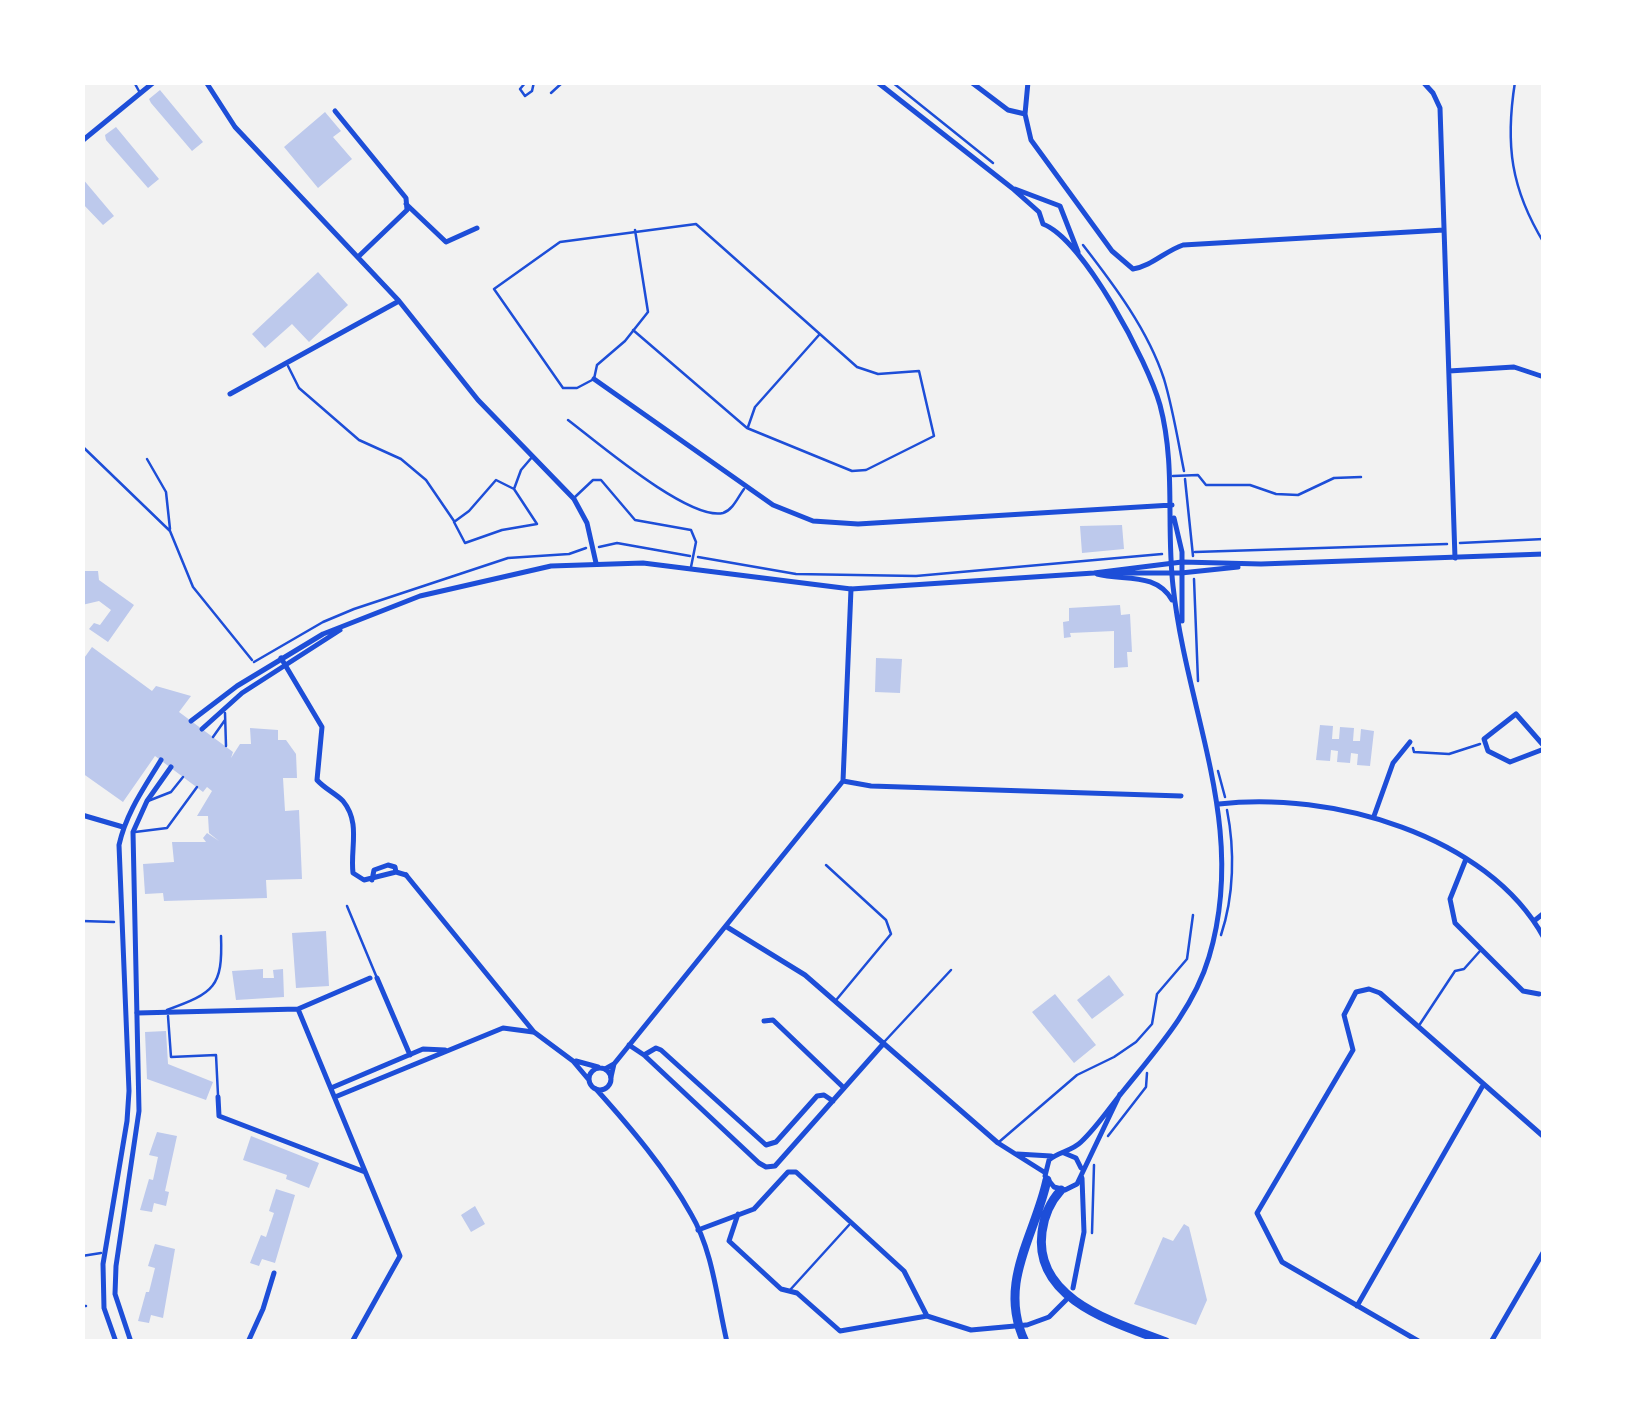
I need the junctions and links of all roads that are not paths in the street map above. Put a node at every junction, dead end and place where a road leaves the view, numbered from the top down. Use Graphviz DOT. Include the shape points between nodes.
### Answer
graph roads {
  1 [pos="134,82"];
  2 [pos="154,82"];
  3 [pos="206,82"];
  4 [pos="526,82"];
  5 [pos="534,82"];
  6 [pos="563,82"];
  7 [pos="878,82"];
  8 [pos="972,82"];
  9 [pos="1028,82"];
  10 [pos="1423,82"];
  11 [pos="551,93"];
  12 [pos="141,94"];
  13 [pos="334,112"];
  14 [pos="1024,114"];
  15 [pos="82,141"];
  16 [pos="1012,188"];
  17 [pos="1072,197"];
  18 [pos="1053,203"];
  19 [pos="406,204"];
  20 [pos="1039,212"];
  21 [pos="1063,216"];
  22 [pos="1051,227"];
  23 [pos="477,228"];
  24 [pos="634,230"];
  25 [pos="1444,230"];
  26 [pos="358,257"];
  27 [pos="1080,257"];
  28 [pos="399,302"];
  29 [pos="633,330"];
  30 [pos="819,334"];
  31 [pos="288,365"];
  32 [pos="1449,370"];
  33 [pos="1544,378"];
  34 [pos="594,380"];
  35 [pos="230,394"];
  36 [pos="568,420"];
  37 [pos="747,428"];
  38 [pos="534,455"];
  39 [pos="1171,476"];
  40 [pos="1361,476"];
  41 [pos="744,488"];
  42 [pos="514,489"];
  43 [pos="574,498"];
  44 [pos="1172,505"];
  45 [pos="454,522"];
  46 [pos="1544,554"];
  47 [pos="1455,558"];
  48 [pos="1182,562"];
  49 [pos="596,563"];
  50 [pos="1172,563"];
  51 [pos="1261,564"];
  52 [pos="691,569"];
  53 [pos="1094,573"];
  54 [pos="1181,573"];
  55 [pos="1172,574"];
  56 [pos="852,588"];
  57 [pos="1176,607"];
  58 [pos="1182,637"];
  59 [pos="283,661"];
  60 [pos="216,700"];
  61 [pos="224,708"];
  62 [pos="226,719"];
  63 [pos="191,721"];
  64 [pos="202,729"];
  65 [pos="213,737"];
  66 [pos="1410,742"];
  67 [pos="226,746"];
  68 [pos="1544,747"];
  69 [pos="161,760"];
  70 [pos="170,768"];
  71 [pos="183,776"];
  72 [pos="842,781"];
  73 [pos="197,787"];
  74 [pos="1181,796"];
  75 [pos="147,801"];
  76 [pos="1223,803"];
  77 [pos="82,814"];
  78 [pos="1374,816"];
  79 [pos="123,826"];
  80 [pos="133,832"];
  81 [pos="1466,859"];
  82 [pos="826,865"];
  83 [pos="347,906"];
  84 [pos="1544,913"];
  85 [pos="1194,915"];
  86 [pos="1534,921"];
  87 [pos="727,927"];
  88 [pos="221,936"];
  89 [pos="1544,938"];
  90 [pos="1481,950"];
  91 [pos="951,970"];
  92 [pos="374,978"];
  93 [pos="1538,994"];
  94 [pos="836,1000"];
  95 [pos="298,1008"];
  96 [pos="125,1014"];
  97 [pos="138,1014"];
  98 [pos="165,1015"];
  99 [pos="764,1021"];
  100 [pos="1418,1027"];
  101 [pos="534,1032"];
  102 [pos="884,1042"];
  103 [pos="630,1045"];
  104 [pos="446,1050"];
  105 [pos="644,1054"];
  106 [pos="410,1056"];
  107 [pos="573,1061"];
  108 [pos="614,1064"];
  109 [pos="602,1068"];
  110 [pos="588,1080"];
  111 [pos="610,1081"];
  112 [pos="1482,1086"];
  113 [pos="332,1088"];
  114 [pos="844,1088"];
  115 [pos="596,1089"];
  116 [pos="1120,1094"];
  117 [pos="218,1097"];
  118 [pos="335,1097"];
  119 [pos="833,1100"];
  120 [pos="612,1107"];
  121 [pos="1544,1137"];
  122 [pos="998,1143"];
  123 [pos="1062,1153"];
  124 [pos="1014,1154"];
  125 [pos="1053,1156"];
  126 [pos="365,1172"];
  127 [pos="1081,1173"];
  128 [pos="1046,1176"];
  129 [pos="1065,1189"];
  130 [pos="1085,1198"];
  131 [pos="738,1214"];
  132 [pos="852,1222"];
  133 [pos="698,1230"];
  134 [pos="1544,1251"];
  135 [pos="106,1253"];
  136 [pos="118,1254"];
  137 [pos="82,1256"];
  138 [pos="274,1273"];
  139 [pos="1073,1288"];
  140 [pos="790,1291"];
  141 [pos="1066,1300"];
  142 [pos="1357,1306"];
  143 [pos="927,1316"];
  144 [pos="1018,1320"];
  145 [pos="1026,1325"];
  146 [pos="116,1342"];
  147 [pos="131,1342"];
  148 [pos="248,1342"];
  149 [pos="352,1342"];
  150 [pos="727,1342"];
  151 [pos="1025,1342"];
  152 [pos="1166,1342"];
  153 [pos="1420,1342"];
  154 [pos="1491,1342"];
  1 -- 12 [label="lane"];
  2 -- 12 [label="street"];
  3 -- 26 [label="street" via="235,127"];
  4 -- 5 [label="lane" via="520,89 525,96"];
  6 -- 11 [label="lane"];
  7 -- 16 [label="street"];
  8 -- 14 [label="street"];
  9 -- 14 [label="street"];
  10 -- 25 [label="street" via="1440,108"];
  12 -- 15 [label="street"];
  13 -- 19 [label="street"];
  14 -- 17 [label="street" via="1031,140"];
  16 -- 18 [label="street"];
  16 -- 20 [label="street"];
  17 -- 18 [label="street"];
  17 -- 21 [label="street"];
  17 -- 25 [label="street" via="1133,269 1183,245"];
  18 -- 20 [label="street"];
  18 -- 21 [label="street"];
  19 -- 23 [label="street" via="446,242"];
  19 -- 26 [label="street"];
  20 -- 22 [label="street"];
  21 -- 22 [label="street"];
  21 -- 27 [label="street"];
  22 -- 27 [label="street"];
  24 -- 29 [label="lane" via="648,312"];
  24 -- 30 [label="lane" via="696,224"];
  24 -- 34 [label="lane" via="560,242 494,289 563,388"];
  25 -- 32 [label="street"];
  26 -- 28 [label="street"];
  27 -- 39 [label="street" via="1146,366 1166,431"];
  28 -- 31 [label="street"];
  28 -- 38 [label="street" via="478,400"];
  29 -- 34 [label="lane" via="597,365"];
  29 -- 37 [label="lane"];
  30 -- 37 [label="lane" via="756,407"];
  30 -- 37 [label="lane" via="857,367 878,374 919,370 934,436 856,471"];
  31 -- 35 [label="street"];
  31 -- 45 [label="lane" via="299,388 360,440 402,459 426,480"];
  32 -- 33 [label="street" via="1514,367"];
  32 -- 47 [label="street"];
  34 -- 41 [label="street"];
  36 -- 41 [label="lane" via="687,505 722,513"];
  38 -- 42 [label="lane"];
  38 -- 43 [label="street"];
  39 -- 40 [label="lane" via="1298,495 1334,478"];
  39 -- 44 [label="street"];
  41 -- 44 [label="street" via="813,521 858,524"];
  42 -- 45 [label="lane" via="496,480"];
  42 -- 45 [label="lane" via="537,524 466,543"];
  43 -- 49 [label="street"];
  43 -- 52 [label="lane" via="601,480 634,520 691,530"];
  44 -- 48 [label="street"];
  44 -- 50 [label="street"];
  46 -- 47 [label="street"];
  47 -- 51 [label="street"];
  48 -- 50 [label="street"];
  48 -- 51 [label="street"];
  48 -- 54 [label="street"];
  49 -- 52 [label="street"];
  49 -- 59 [label="street" via="551,566 420,596 351,622"];
  50 -- 53 [label="street"];
  50 -- 55 [label="street"];
  51 -- 54 [label="street"];
  52 -- 56 [label="street"];
  53 -- 55 [label="street"];
  53 -- 56 [label="street"];
  53 -- 57 [label="street" via="1151,580"];
  54 -- 55 [label="street"];
  54 -- 58 [label="street"];
  55 -- 57 [label="street"];
  56 -- 72 [label="street"];
  57 -- 58 [label="street"];
  58 -- 76 [label="street" via="1191,695"];
  59 -- 60 [label="street"];
  59 -- 61 [label="street"];
  59 -- 101 [label="street" via="322,726 317,780 350,814 353,873 372,880 406,875"];
  60 -- 61 [label="lane"];
  60 -- 63 [label="street"];
  61 -- 62 [label="lane"];
  61 -- 64 [label="street"];
  62 -- 65 [label="lane"];
  62 -- 67 [label="lane"];
  66 -- 78 [label="street" via="1394,763"];
  68 -- 68 [label="street" via="1516,714 1484,740 1488,751 1510,762"];
  69 -- 79 [label="street"];
  70 -- 75 [label="street"];
  71 -- 75 [label="lane" via="171,792"];
  72 -- 74 [label="street"];
  72 -- 87 [label="street"];
  73 -- 80 [label="lane" via="167,828"];
  75 -- 80 [label="street"];
  76 -- 78 [label="street" via="1332,807"];
  76 -- 116 [label="street" via="1224,876 1209,958 1174,1028"];
  77 -- 79 [label="street"];
  78 -- 81 [label="street"];
  79 -- 80 [label="street"];
  79 -- 96 [label="street"];
  80 -- 97 [label="street"];
  81 -- 86 [label="street"];
  81 -- 90 [label="street" via="1450,908"];
  82 -- 94 [label="lane" via="886,920 891,934"];
  83 -- 92 [label="lane"];
  84 -- 86 [label="street"];
  85 -- 122 [label="lane" via="1187,959 1157,994 1152,1024 1126,1048 1077,1075"];
  86 -- 89 [label="street"];
  87 -- 94 [label="street"];
  87 -- 103 [label="street"];
  88 -- 98 [label="lane" via="215,985"];
  90 -- 93 [label="street" via="1523,990"];
  90 -- 100 [label="lane" via="1455,971"];
  91 -- 102 [label="lane"];
  92 -- 95 [label="street"];
  92 -- 106 [label="street"];
  94 -- 102 [label="street"];
  95 -- 98 [label="street"];
  95 -- 113 [label="street"];
  96 -- 97 [label="street"];
  96 -- 135 [label="street" via="127,1121"];
  97 -- 98 [label="street"];
  97 -- 136 [label="street" via="139,1111"];
  98 -- 117 [label="lane" via="171,1057 216,1055"];
  99 -- 114 [label="street" via="773,1020"];
  100 -- 112 [label="street"];
  100 -- 142 [label="street" via="1380,994 1356,992 1344,1015 1353,1050 1257,1212 1282,1262"];
  101 -- 104 [label="street" via="503,1028"];
  101 -- 107 [label="street"];
  102 -- 114 [label="street"];
  102 -- 122 [label="street"];
  103 -- 105 [label="street"];
  103 -- 108 [label="street"];
  104 -- 106 [label="street" via="423,1048"];
  104 -- 118 [label="street"];
  105 -- 119 [label="street" via="661,1050 766,1145 816,1096"];
  105 -- 119 [label="street" via="766,1166 775,1166"];
  106 -- 113 [label="street"];
  107 -- 109 [label="street"];
  107 -- 110 [label="street"];
  108 -- 109 [label="street"];
  108 -- 111 [label="street"];
  109 -- 110 [label="street"];
  109 -- 111 [label="street"];
  110 -- 115 [label="street"];
  111 -- 115 [label="street"];
  111 -- 120 [label="street"];
  112 -- 121 [label="street"];
  112 -- 142 [label="street"];
  113 -- 118 [label="street"];
  114 -- 119 [label="street"];
  115 -- 120 [label="street"];
  116 -- 123 [label="street" via="1079,1144"];
  116 -- 127 [label="street"];
  117 -- 126 [label="street" via="219,1116"];
  118 -- 126 [label="street"];
  120 -- 133 [label="street"];
  122 -- 124 [label="street"];
  123 -- 125 [label="street"];
  123 -- 127 [label="street" via="1076,1158"];
  124 -- 125 [label="street"];
  124 -- 128 [label="street"];
  125 -- 128 [label="street"];
  126 -- 149 [label="street" via="400,1256"];
  127 -- 129 [label="street"];
  127 -- 130 [label="street"];
  128 -- 129 [label="street"];
  128 -- 151 [label="highway" via="1014,1285"];
  129 -- 130 [label="street"];
  129 -- 152 [label="highway" via="1052,1201 1041,1236 1055,1283 1086,1308"];
  130 -- 139 [label="street"];
  131 -- 132 [label="street" via="754,1208 792,1171"];
  131 -- 133 [label="street"];
  131 -- 140 [label="street" via="729,1241"];
  132 -- 140 [label="lane"];
  132 -- 143 [label="street" via="904,1271"];
  133 -- 150 [label="street"];
  134 -- 154 [label="street"];
  135 -- 136 [label="street"];
  135 -- 137 [label="lane"];
  135 -- 146 [label="street" via="102,1294"];
  136 -- 147 [label="street" via="115,1294"];
  138 -- 148 [label="street"];
  140 -- 143 [label="street" via="840,1330"];
  141 -- 145 [label="street" via="1049,1317"];
  142 -- 153 [label="street"];
  143 -- 145 [label="street" via="970,1330"];
  144 -- 145 [label="street"];
}
